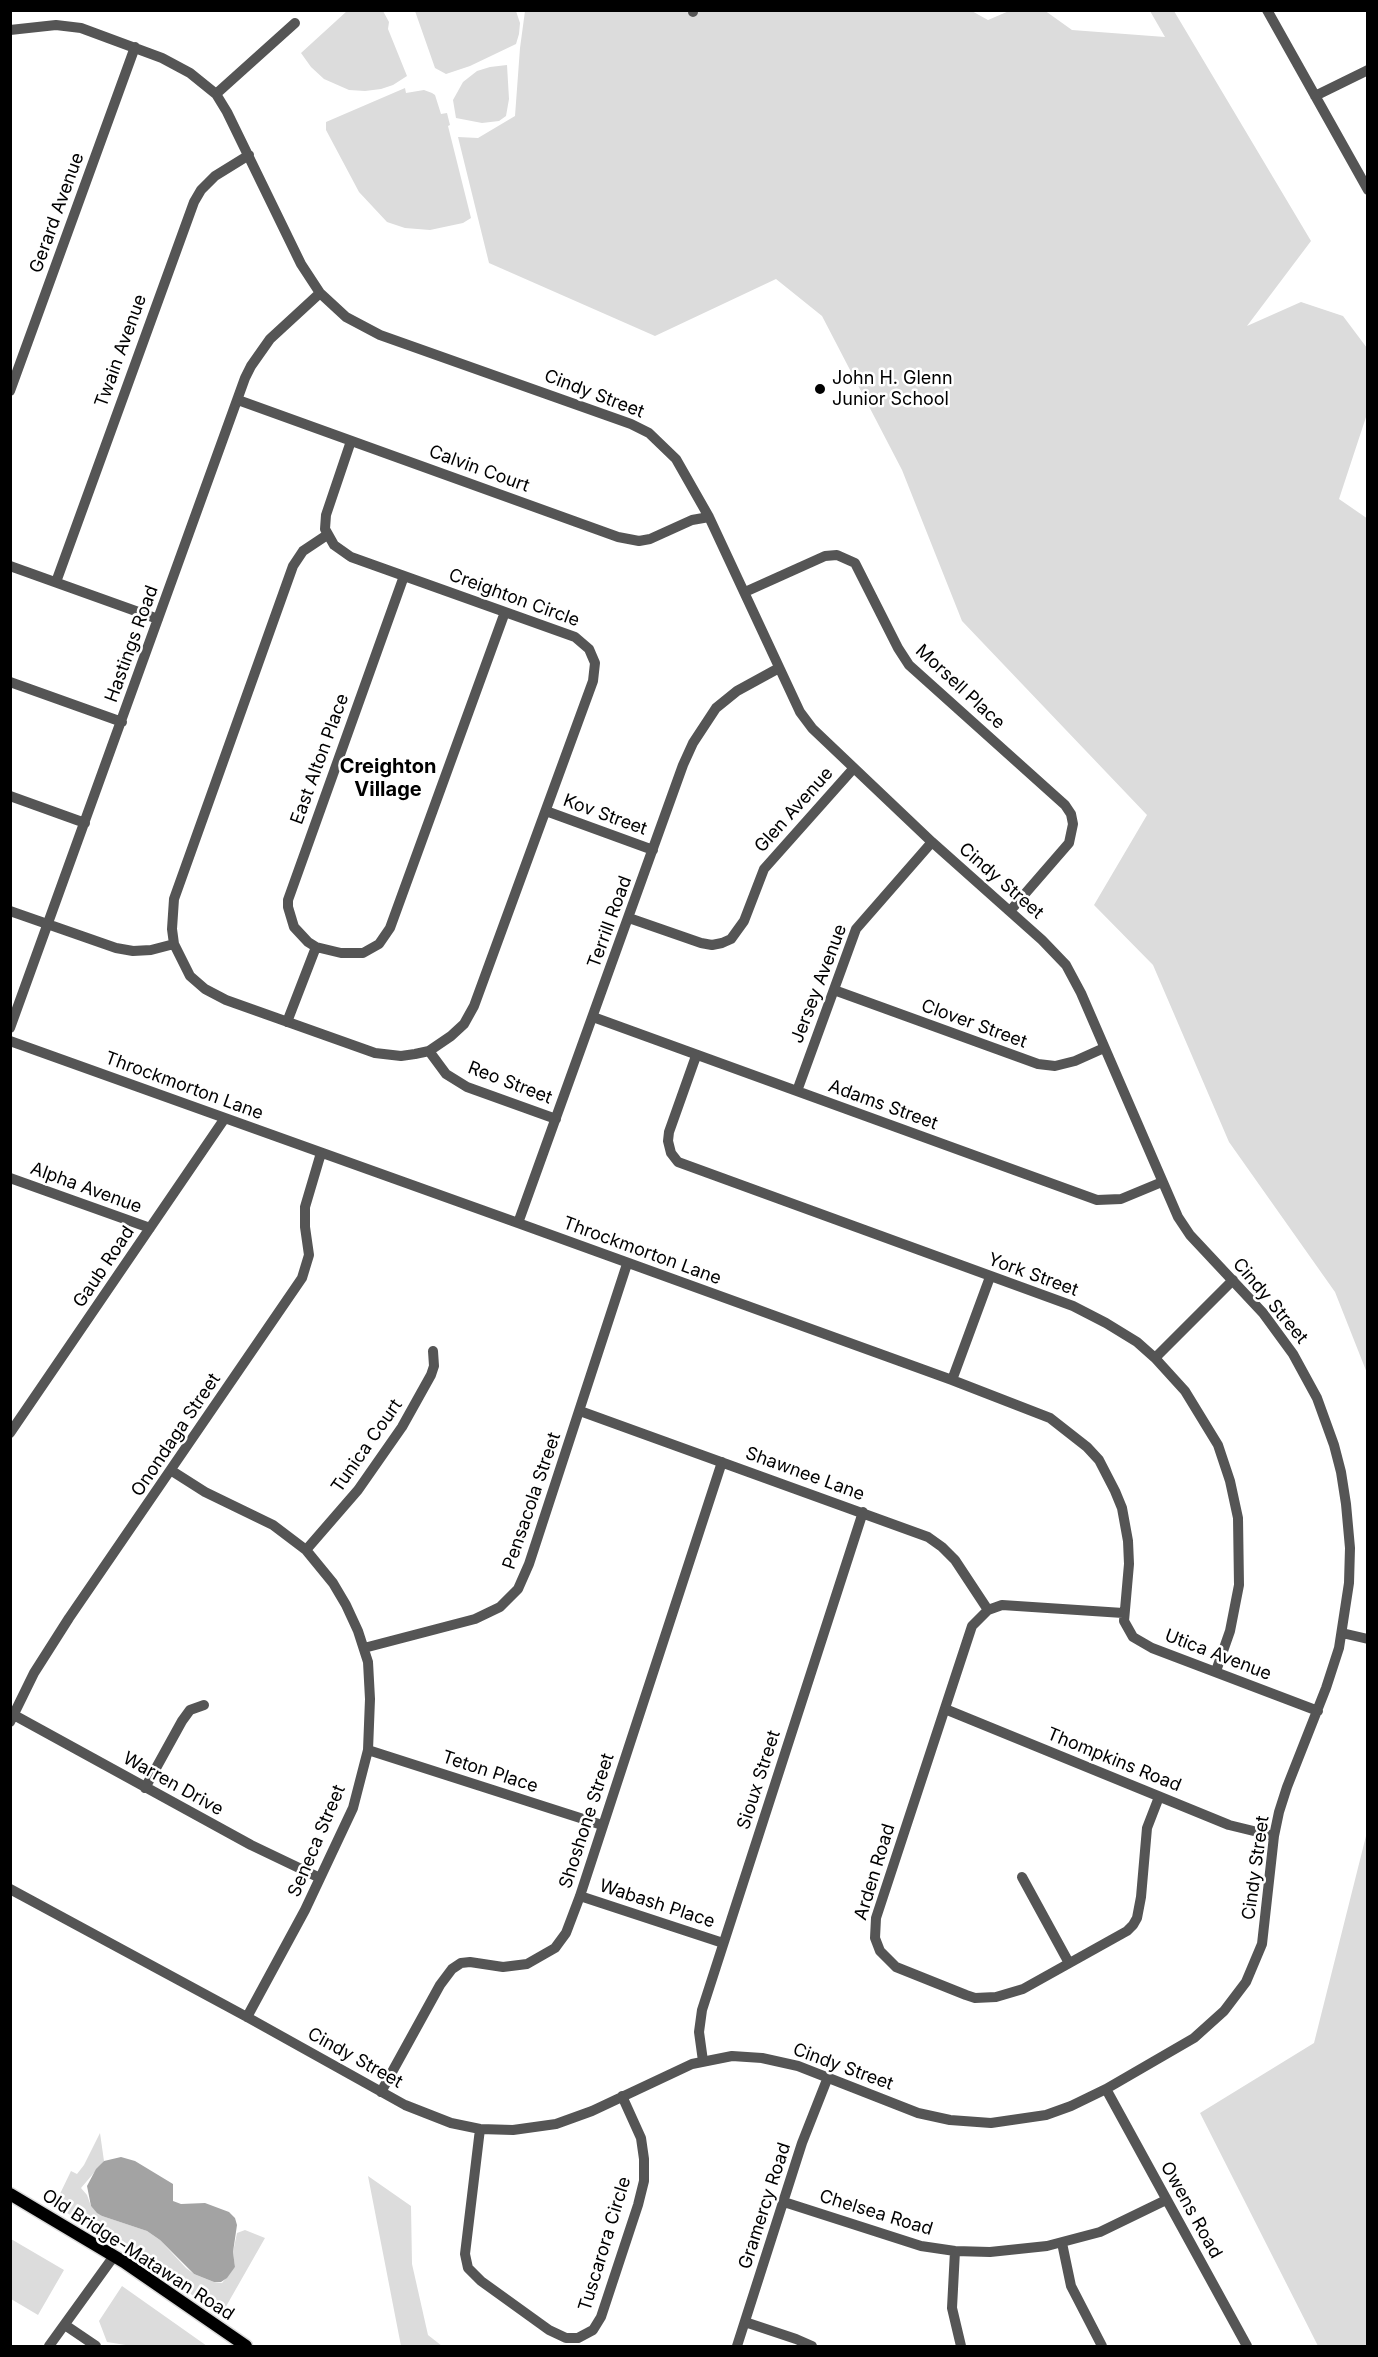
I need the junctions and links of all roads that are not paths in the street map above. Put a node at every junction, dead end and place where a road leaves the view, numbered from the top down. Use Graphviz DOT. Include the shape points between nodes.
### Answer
graph roads {
  1 [pos="1267,10"];
  2 [pos="295,23"];
  3 [pos="10,30"];
  4 [pos="135,47"];
  5 [pos="1368,70"];
  6 [pos="216,94"];
  7 [pos="1315,96"];
  8 [pos="249,155"];
  9 [pos="1368,190"];
  10 [pos="320,293"];
  11 [pos="10,391"];
  12 [pos="238,400"];
  13 [pos="351,441"];
  14 [pos="709,517"];
  15 [pos="327,536"];
  16 [pos="10,566"];
  17 [pos="404,576"];
  18 [pos="56,582"];
  19 [pos="745,592"];
  20 [pos="505,612"];
  21 [pos="158,619"];
  22 [pos="779,668"];
  23 [pos="10,682"];
  24 [pos="122,722"];
  25 [pos="853,769"];
  26 [pos="10,796"];
  27 [pos="546,811"];
  28 [pos="85,823"];
  29 [pos="932,842"];
  30 [pos="653,850"];
  31 [pos="10,911"];
  32 [pos="1010,911"];
  33 [pos="629,918"];
  34 [pos="48,924"];
  35 [pos="174,944"];
  36 [pos="316,947"];
  37 [pos="834,990"];
  38 [pos="593,1017"];
  39 [pos="287,1022"];
  40 [pos="10,1029"];
  41 [pos="10,1041"];
  42 [pos="1104,1048"];
  43 [pos="429,1051"];
  44 [pos="696,1056"];
  45 [pos="797,1091"];
  46 [pos="225,1119"];
  47 [pos="556,1119"];
  48 [pos="321,1153"];
  49 [pos="10,1178"];
  50 [pos="1162,1182"];
  51 [pos="518,1223"];
  52 [pos="150,1228"];
  53 [pos="627,1264"];
  54 [pos="990,1277"];
  55 [pos="1233,1280"];
  56 [pos="433,1351"];
  57 [pos="1155,1358"];
  58 [pos="952,1380"];
  59 [pos="580,1411"];
  60 [pos="10,1433"];
  61 [pos="722,1462"];
  62 [pos="172,1471"];
  63 [pos="863,1512"];
  64 [pos="306,1550"];
  65 [pos="988,1610"];
  66 [pos="1123,1613"];
  67 [pos="1342,1632"];
  68 [pos="1368,1639"];
  69 [pos="364,1648"];
  70 [pos="1216,1671"];
  71 [pos="204,1705"];
  72 [pos="945,1709"];
  73 [pos="1318,1711"];
  74 [pos="12,1718"];
  75 [pos="368,1750"];
  76 [pos="145,1788"];
  77 [pos="1159,1797"];
  78 [pos="602,1825"];
  79 [pos="1274,1836"];
  80 [pos="1022,1876"];
  81 [pos="320,1878"];
  82 [pos="10,1889"];
  83 [pos="580,1896"];
  84 [pos="723,1943"];
  85 [pos="1069,1963"];
  86 [pos="247,2017"];
  87 [pos="703,2061"];
  88 [pos="828,2077"];
  89 [pos="1106,2089"];
  90 [pos="381,2092"];
  91 [pos="622,2096"];
  92 [pos="480,2129"];
  93 [pos="10,2194"];
  94 [pos="1166,2200"];
  95 [pos="784,2202"];
  96 [pos="1062,2242"];
  97 [pos="955,2251"];
  98 [pos="114,2256"];
  99 [pos="745,2322"];
  100 [pos="65,2325"];
  101 [pos="49,2346"];
  102 [pos="96,2346"];
  103 [pos="246,2346"];
  104 [pos="737,2346"];
  105 [pos="812,2346"];
  106 [pos="961,2346"];
  107 [pos="1102,2346"];
  108 [pos="1247,2346"];
  1 -- 7 [label="street"];
  2 -- 6 [label="street"];
  3 -- 4 [label="street, Cindy Street" via="66,26"];
  4 -- 6 [label="street, Cindy Street" via="177,65"];
  4 -- 11 [label="street, Gerard Avenue"];
  5 -- 7 [label="street"];
  6 -- 8 [label="street, Cindy Street"];
  7 -- 9 [label="street"];
  8 -- 10 [label="street, Cindy Street" via="301,264"];
  8 -- 18 [label="street, Twain Avenue" via="215,176 194,202"];
  10 -- 12 [label="street, Hastings Road" via="270,339 251,366"];
  10 -- 14 [label="street, Cindy Street" via="346,317 369,330 649,433 676,459"];
  12 -- 13 [label="street, Calvin Court"];
  12 -- 21 [label="street, Hastings Road"];
  13 -- 14 [label="street, Calvin Court" via="628,540 650,539 692,520"];
  13 -- 15 [label="street" via="326,515"];
  14 -- 19 [label="street, Cindy Street"];
  15 -- 17 [label="street, Creighton Circle" via="345,554"];
  15 -- 35 [label="street, Creighton Circle" via="303,551 293,566 174,899"];
  16 -- 18 [label="street"];
  17 -- 20 [label="street, Creighton Circle"];
  17 -- 36 [label="street, East Alton Place" via="288,900 294,927"];
  18 -- 21 [label="street"];
  19 -- 22 [label="street, Cindy Street"];
  19 -- 32 [label="street, Morsell Place" via="825,556 837,555 855,563 909,665 1065,805 1073,825 1069,843"];
  20 -- 27 [label="street, Creighton Circle" via="582,640 595,663 593,681"];
  20 -- 36 [label="street" via="386,937 363,953"];
  21 -- 24 [label="street, Hastings Road"];
  22 -- 25 [label="street, Cindy Street" via="800,712"];
  22 -- 30 [label="street, Terrill Road" via="737,691 716,708 703,726 683,765"];
  23 -- 24 [label="street"];
  24 -- 28 [label="street, Hastings Road"];
  25 -- 29 [label="street, Cindy Street"];
  25 -- 33 [label="street, Glen Avenue" via="764,869 744,921 731,939 712,945 701,943"];
  26 -- 28 [label="street"];
  27 -- 30 [label="street, Kov Street"];
  27 -- 43 [label="street, Creighton Circle" via="474,1006 458,1030"];
  28 -- 34 [label="street, Hastings Road"];
  29 -- 32 [label="street, Cindy Street"];
  29 -- 37 [label="street, Jersey Avenue" via="856,929"];
  30 -- 33 [label="street, Terrill Road"];
  31 -- 34 [label="street"];
  32 -- 42 [label="street, Cindy Street" via="1066,965"];
  33 -- 38 [label="street, Terrill Road"];
  34 -- 35 [label="street" via="133,951"];
  34 -- 40 [label="street, Hastings Road"];
  35 -- 39 [label="street, Creighton Circle" via="190,976 205,989"];
  36 -- 39 [label="street"];
  37 -- 42 [label="street, Clover Street" via="1038,1065 1076,1061"];
  37 -- 45 [label="street, Jersey Avenue"];
  38 -- 44 [label="street, Adams Street"];
  38 -- 47 [label="street, Terrill Road"];
  39 -- 43 [label="street, Creighton Circle" via="375,1053 401,1056"];
  41 -- 46 [label="street, Throckmorton Lane"];
  42 -- 50 [label="street, Cindy Street"];
  43 -- 47 [label="street, Reo Street" via="455,1080"];
  44 -- 45 [label="street, Adams Street"];
  44 -- 54 [label="street, York Street" via="669,1132 671,1153 678,1162"];
  45 -- 50 [label="street, Adams Street" via="1097,1200 1121,1199"];
  46 -- 48 [label="street, Throckmorton Lane"];
  46 -- 52 [label="street, Gaub Road"];
  47 -- 51 [label="street, Terrill Road"];
  48 -- 51 [label="street, Throckmorton Lane"];
  48 -- 62 [label="street, Onondaga Street" via="305,1207 309,1255 302,1278"];
  49 -- 52 [label="street, Alpha Avenue"];
  50 -- 55 [label="street, Cindy Street" via="1190,1235"];
  51 -- 53 [label="street, Throckmorton Lane"];
  52 -- 60 [label="street, Gaub Road"];
  53 -- 58 [label="street, Throckmorton Lane"];
  53 -- 59 [label="street, Pensacola Street"];
  54 -- 57 [label="street, York Street" via="1090,1314 1122,1332"];
  54 -- 58 [label="street"];
  55 -- 57 [label="street"];
  55 -- 67 [label="street, Cindy Street" via="1293,1354 1317,1398 1334,1445 1345,1496 1350,1548"];
  56 -- 64 [label="street, Tunica Court" via="431,1375 402,1427 358,1490"];
  57 -- 70 [label="street, York Street" via="1185,1391 1209,1428 1224,1462 1236,1509 1239,1585 1230,1631"];
  58 -- 66 [label="street, Throckmorton Lane" via="1050,1418 1099,1460 1115,1491 1127,1532 1129,1564"];
  59 -- 61 [label="street, Shawnee Lane"];
  59 -- 69 [label="street, Pensacola Street" via="527,1570 510,1598 475,1619"];
  61 -- 63 [label="street, Shawnee Lane"];
  61 -- 78 [label="street, Shoshone Street"];
  62 -- 64 [label="street, Seneca Street" via="273,1525"];
  62 -- 74 [label="street, Onondaga Street" via="34,1673"];
  63 -- 65 [label="street, Shawnee Lane" via="928,1537 942,1547"];
  63 -- 84 [label="street, Sioux Street"];
  64 -- 69 [label="street, Seneca Street" via="346,1605"];
  65 -- 66 [label="street" via="1002,1605"];
  65 -- 72 [label="street, Arden Road" via="972,1626"];
  66 -- 70 [label="street, Utica Avenue" via="1127,1629 1143,1644"];
  67 -- 68 [label="street"];
  67 -- 73 [label="street, Cindy Street"];
  69 -- 75 [label="street, Seneca Street" via="370,1699"];
  70 -- 73 [label="street, Utica Avenue"];
  71 -- 76 [label="street" via="190,1710 182,1721"];
  72 -- 77 [label="street, Thompkins Road"];
  72 -- 85 [label="street, Arden Road" via="876,1918 875,1938 880,1951 896,1967 975,1998 1015,1993"];
  73 -- 79 [label="street, Cindy Street" via="1287,1787"];
  74 -- 76 [label="street, Warren Drive"];
  75 -- 78 [label="street, Teton Place"];
  75 -- 81 [label="street, Seneca Street" via="352,1808"];
  76 -- 81 [label="street, Warren Drive"];
  77 -- 79 [label="street, Thompkins Road" via="1229,1825"];
  77 -- 85 [label="street, Arden Road" via="1147,1828 1137,1918 1127,1931"];
  78 -- 83 [label="street, Shoshone Street"];
  79 -- 89 [label="street, Cindy Street" via="1262,1944 1239,1992 1194,2038"];
  80 -- 85 [label="street"];
  81 -- 86 [label="street, Seneca Street"];
  82 -- 86 [label="street, Cindy Street"];
  83 -- 84 [label="street, Wabash Place"];
  83 -- 90 [label="street, Shoshone Street" via="566,1933 543,1957 511,1967 461,1964 448,1973"];
  84 -- 87 [label="street, Sioux Street" via="700,2017"];
  86 -- 90 [label="street, Cindy Street"];
  87 -- 88 [label="street, Cindy Street" via="732,2056 762,2058"];
  87 -- 91 [label="street, Cindy Street"];
  88 -- 89 [label="street, Cindy Street" via="918,2113 977,2123 1046,2115"];
  88 -- 95 [label="street, Gramercy Road"];
  89 -- 94 [label="street, Owens Road"];
  90 -- 92 [label="street, Cindy Street" via="428,2116"];
  91 -- 92 [label="street, Cindy Street" via="556,2124 513,2130"];
  91 -- 92 [label="street, Tuscarora Circle" via="641,2138 644,2181 601,2317 593,2330 578,2338 566,2338 549,2330 468,2268 465,2254"];
  93 -- 98 [label="main road, Old Bridge-Matawan Road"];
  94 -- 96 [label="street, Chelsea Road" via="1112,2227"];
  94 -- 108 [label="street, Owens Road"];
  95 -- 97 [label="street, Chelsea Road" via="891,2238"];
  95 -- 99 [label="street, Gramercy Road"];
  96 -- 97 [label="street, Chelsea Road" via="1004,2251"];
  96 -- 107 [label="street" via="1071,2286"];
  97 -- 106 [label="street" via="952,2308"];
  98 -- 100 [label="street"];
  98 -- 103 [label="main road, Old Bridge-Matawan Road"];
  99 -- 104 [label="street, Gramercy Road"];
  99 -- 105 [label="street"];
  100 -- 101 [label="street"];
  100 -- 102 [label="street"];
}
